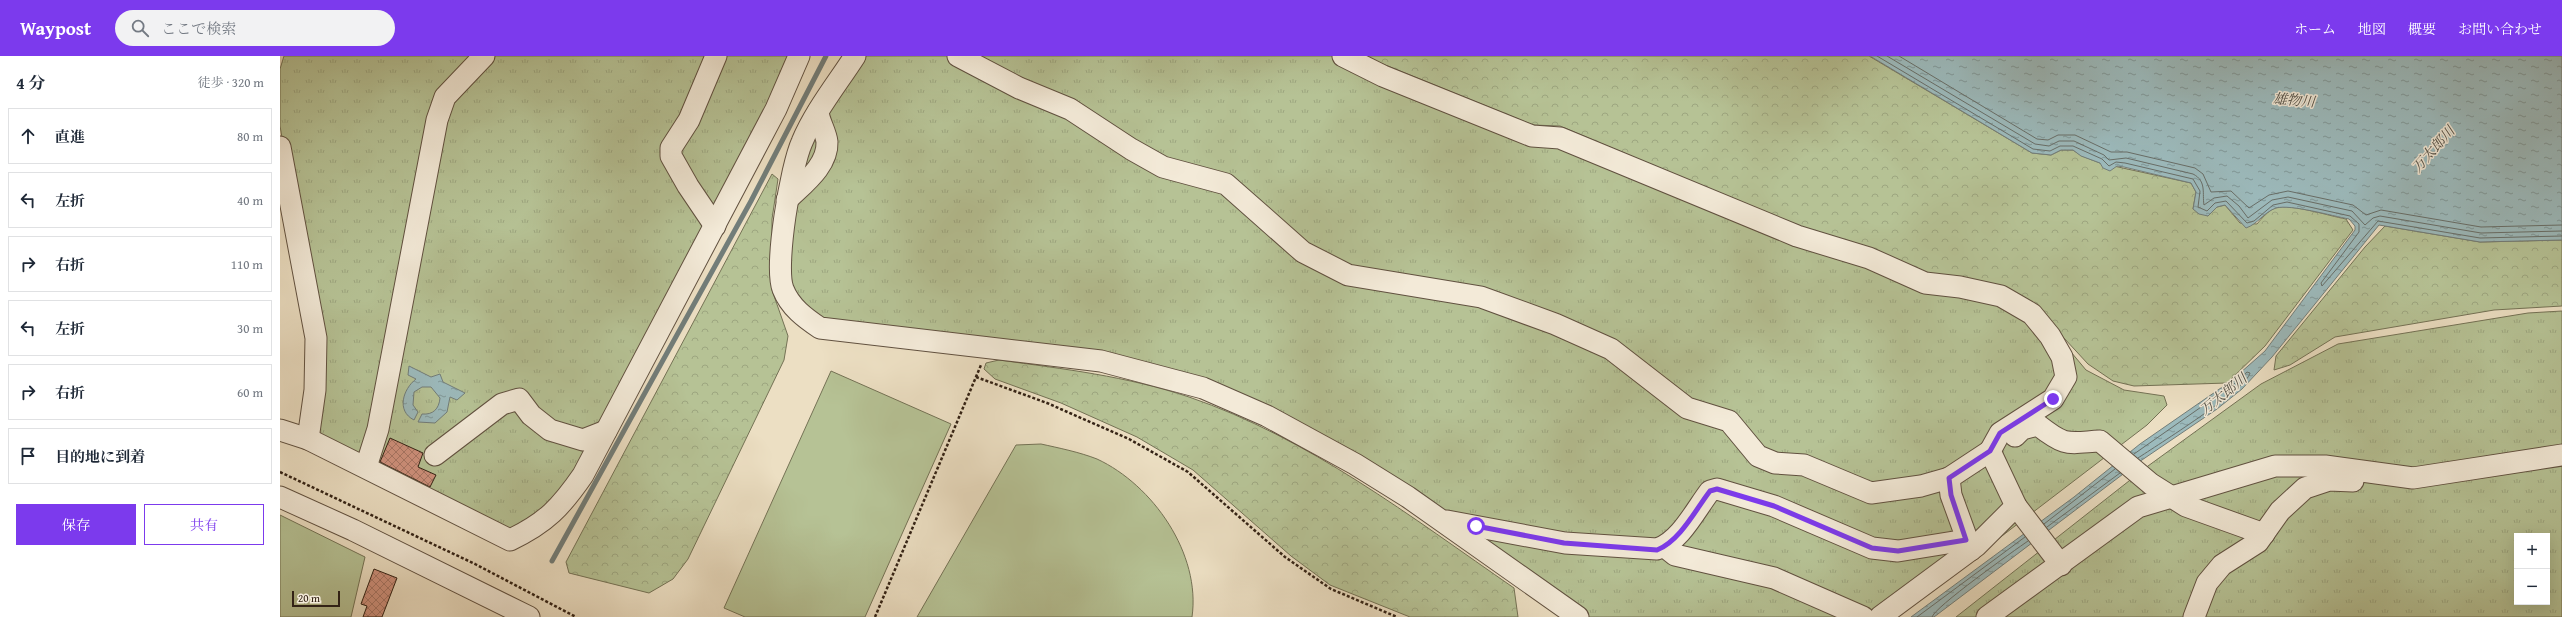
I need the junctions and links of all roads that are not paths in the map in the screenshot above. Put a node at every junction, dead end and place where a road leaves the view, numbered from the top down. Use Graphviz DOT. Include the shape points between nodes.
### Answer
graph roads {
  1 [pos="484,56"];
  2 [pos="716,56"];
  3 [pos="733,56"];
  4 [pos="799,56"];
  5 [pos="855,56"];
  6 [pos="958,56"];
  7 [pos="1343,56"];
  8 [pos="706,83"];
  9 [pos="818,112"];
  10 [pos="280,147"];
  11 [pos="787,200"];
  12 [pos="714,226"];
  13 [pos="280,430"];
  14 [pos="606,431"];
  15 [pos="308,439"];
  16 [pos="1992,454"];
  17 [pos="435,455"];
  18 [pos="2562,455"];
  19 [pos="366,468"];
  20 [pos="1949,478"];
  21 [pos="2413,478"];
  22 [pos="280,497"];
  23 [pos="2170,497"];
  24 [pos="2017,506"];
  25 [pos="1442,520"];
  26 [pos="2264,534"];
  27 [pos="1968,545"];
  28 [pos="1665,547"];
  29 [pos="2061,564"];
  30 [pos="529,617"];
  31 [pos="1578,617"];
  32 [pos="1864,617"];
  33 [pos="1880,617"];
  34 [pos="1987,617"];
  35 [pos="2194,617"];
  1 -- 19 [label="street" via="445,97 437,120 378,429"];
  2 -- 8 [label="street"];
  3 -- 8 [label="street"];
  4 -- 12 [label="street" via="776,109"];
  5 -- 9 [label="street"];
  6 -- 20 [label="street" via="1019,88 1070,109 1163,167 1226,184 1303,252 1348,276 1481,298 1555,324 1611,349 1687,408 1729,421 1758,456 1775,463 1804,465 1871,493 1921,486"];
  7 -- 16 [label="street" via="1383,76 1532,136 1560,138 1797,236 1869,258 1925,283 1960,287 2000,296 2032,314 2050,336 2062,357 2066,376 2053,399 2000,433"];
  8 -- 12 [label="street" via="689,120 671,148 671,156"];
  9 -- 11 [label="street" via="801,142"];
  9 -- 11 [label="street" via="827,140 826,156 812,175"];
  10 -- 15 [label="street" via="316,338 315,390"];
  11 -- 25 [label="street" via="782,289 799,314 820,328 1101,360 1203,388 1267,416 1355,464"];
  12 -- 14 [label="street"];
  13 -- 15 [label="street"];
  14 -- 17 [label="street" via="583,440 550,430 531,415 519,399 502,404"];
  14 -- 19 [label="street" via="583,475 562,505 532,529 510,540"];
  15 -- 19 [label="street"];
  16 -- 20 [label="street"];
  16 -- 23 [label="street" via="2022,429 2038,425 2068,444 2100,442"];
  16 -- 24 [label="street"];
  18 -- 21 [label="street"];
  20 -- 27 [label="street" via="1951,495"];
  21 -- 23 [label="street" via="2325,466 2275,466"];
  21 -- 26 [label="street" via="2366,482 2329,480 2305,488 2280,511"];
  22 -- 30 [label="street"];
  23 -- 26 [label="street" via="2227,523"];
  23 -- 29 [label="street" via="2138,507"];
  24 -- 27 [label="street"];
  24 -- 29 [label="street"];
  25 -- 28 [label="street" via="1564,543 1657,550"];
  25 -- 31 [label="street"];
  26 -- 35 [label="street" via="2258,542 2222,565 2208,583"];
  27 -- 28 [label="street" via="1898,551 1872,548 1774,506 1717,489 1710,491"];
  27 -- 33 [label="street"];
  28 -- 32 [label="street" via="1675,555 1774,578 1828,599"];
  29 -- 34 [label="street"];
}
